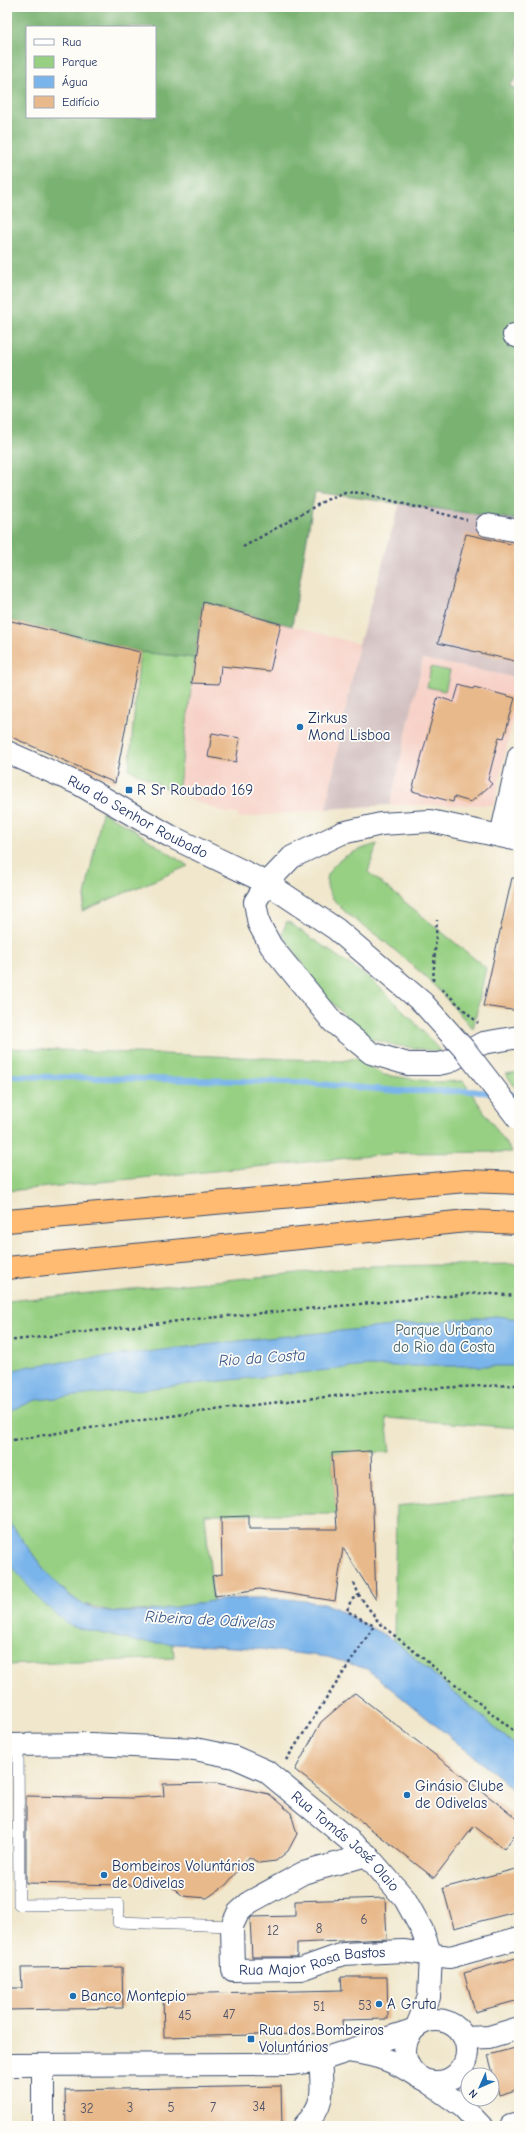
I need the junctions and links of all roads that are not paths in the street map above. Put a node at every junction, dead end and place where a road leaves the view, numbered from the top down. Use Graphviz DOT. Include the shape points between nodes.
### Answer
graph roads {
  1 [pos="486,525"];
  2 [pos="519,531"];
  3 [pos="7,752"];
  4 [pos="519,756"];
  5 [pos="510,838"];
  6 [pos="267,884"];
  7 [pos="519,1036"];
  8 [pos="519,1120"];
  9 [pos="519,1183"];
  10 [pos="7,1221"];
  11 [pos="519,1223"];
  12 [pos="7,1268"];
  13 [pos="12,1745"];
  14 [pos="367,1855"];
  15 [pos="232,1926"];
  16 [pos="519,1938"];
  17 [pos="432,1955"];
  18 [pos="415,2028"];
  19 [pos="519,2028"];
  20 [pos="466,2046"];
  21 [pos="352,2052"];
  22 [pos="320,2060"];
  23 [pos="7,2065"];
  24 [pos="43,2065"];
  25 [pos="472,2067"];
  26 [pos="424,2080"];
  27 [pos="482,2107"];
  28 [pos="519,2124"];
  29 [pos="43,2126"];
  30 [pos="304,2126"];
  31 [pos="481,2126"];
  32 [pos="486,2126"];
  33 [pos="511,2126"];
  1 -- 2 [label="street"];
  3 -- 6 [label="street, Rua do Senhor Roubado" via="79,784 170,836"];
  4 -- 5 [label="street"];
  5 -- 6 [label="street" via="430,821 381,824 342,832 292,857"];
  6 -- 7 [label="street" via="255,902 259,924 271,946 333,1022 371,1053 408,1064 438,1064 448,1062 483,1043"];
  6 -- 8 [label="street, Rua do Senhor Roubado, bridge" via="336,929 423,1003 465,1050"];
  9 -- 10 [label="highway" via="466,1181"];
  11 -- 12 [label="highway" via="467,1221"];
  13 -- 14 [label="street, Rua Tomás José Olaio" via="158,1746 195,1749 234,1757 274,1777"];
  13 -- 15 [label="lane" via="19,1905 119,1904 118,1922"];
  14 -- 15 [label="street" via="303,1873 250,1902 238,1913"];
  14 -- 17 [label="street, Rua Tomás José Olaio" via="405,1899"];
  15 -- 17 [label="street, Rua Major Rosa Bastos" via="233,1970 301,1969 343,1954 403,1951"];
  16 -- 17 [label="street, Rua Major Rosa Bastos" via="450,1957"];
  17 -- 18 [label="street, Rua Tomás José Olaio" via="429,1997"];
  18 -- 20 [label="street" via="432,2020 441,2020 457,2028"];
  18 -- 21 [label="street"];
  18 -- 26 [label="street" via="405,2047 405,2056 413,2072"];
  19 -- 20 [label="street"];
  20 -- 25 [label="street"];
  20 -- 26 [label="street" via="461,2070 455,2077 442,2082"];
  21 -- 22 [label="street"];
  21 -- 26 [label="street" via="382,2057 401,2065"];
  22 -- 24 [label="street" via="291,2064"];
  22 -- 30 [label="street" via="322,2100 312,2118"];
  23 -- 24 [label="street"];
  24 -- 29 [label="street"];
  26 -- 31 [label="street" via="463,2106"];
  27 -- 32 [label="street"];
  28 -- 33 [label="street"];
}
